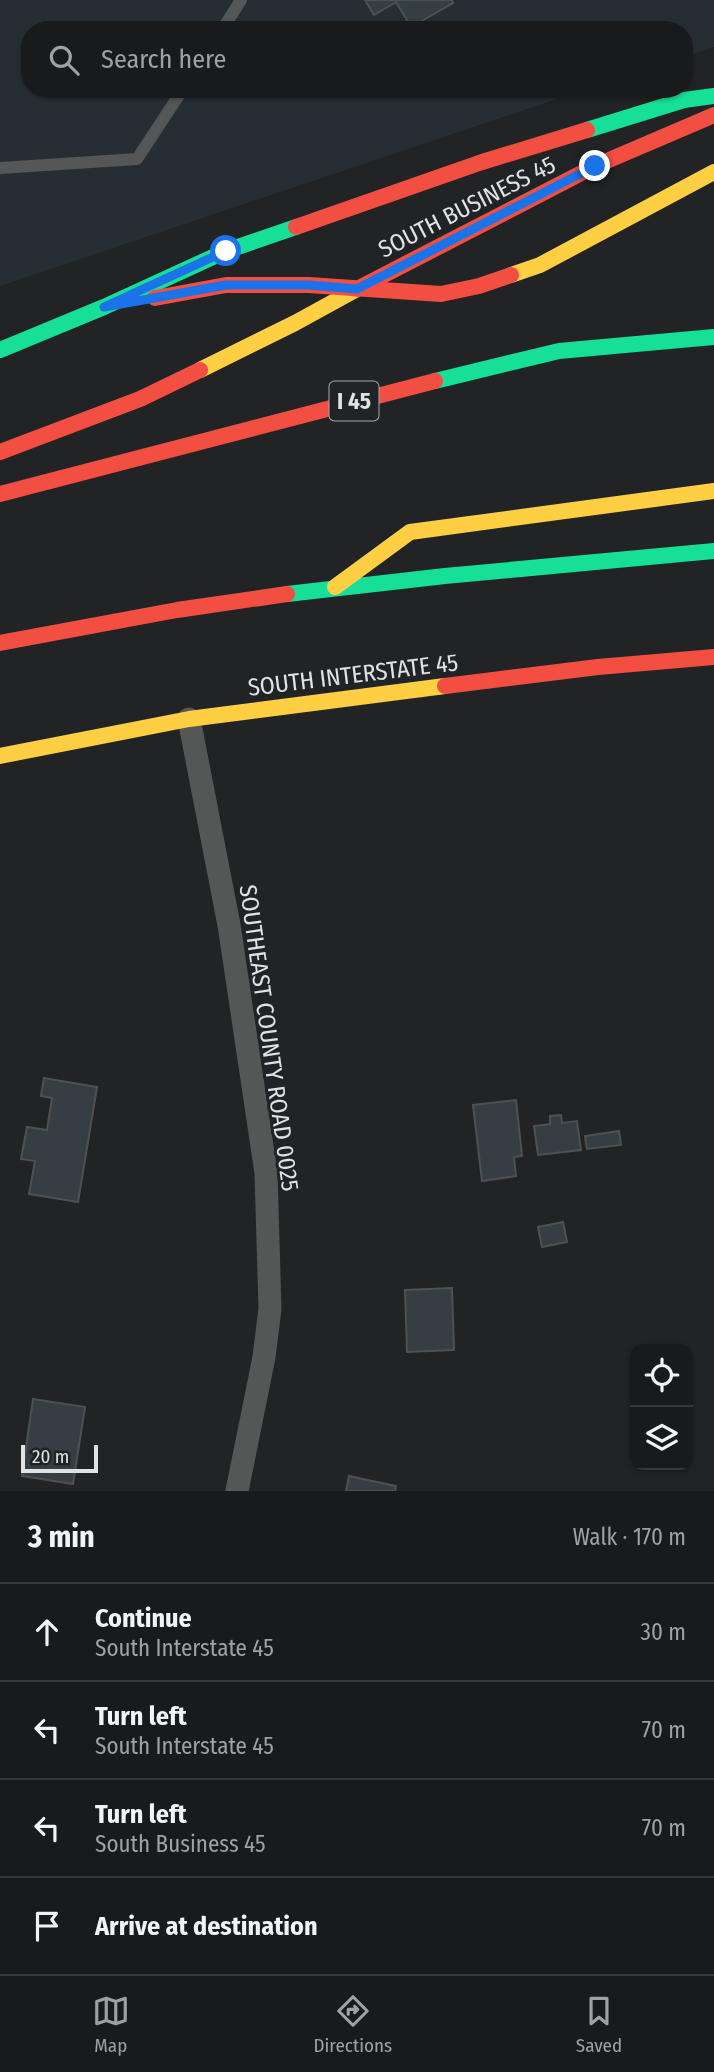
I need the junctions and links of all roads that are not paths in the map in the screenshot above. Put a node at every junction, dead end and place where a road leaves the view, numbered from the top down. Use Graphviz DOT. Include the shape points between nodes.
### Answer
graph roads {
  1 [pos="241,0"];
  2 [pos="228,21"];
  3 [pos="714,96"];
  4 [pos="177,98"];
  5 [pos="714,115"];
  6 [pos="0,168"];
  7 [pos="714,172"];
  8 [pos="357,289"];
  9 [pos="104,307"];
  10 [pos="714,337"];
  11 [pos="0,350"];
  12 [pos="0,452"];
  13 [pos="714,491"];
  14 [pos="0,494"];
  15 [pos="714,551"];
  16 [pos="333,589"];
  17 [pos="0,643"];
  18 [pos="714,657"];
  19 [pos="189,719"];
  20 [pos="0,756"];
  21 [pos="237,1491"];
  1 -- 2 [label="lane"];
  3 -- 9 [label="main road" via="684,100 482,162 226,251"];
  4 -- 6 [label="lane" via="137,159"];
  5 -- 8 [label="main road, SOUTH BUSINESS 45" via="595,166"];
  7 -- 8 [label="main road" via="540,265 479,286 441,294"];
  8 -- 9 [label="main road" via="226,285"];
  8 -- 12 [label="main road, SOUTH BUSINESS 45" via="140,400"];
  9 -- 11 [label="main road"];
  10 -- 14 [label="main road, I 45" via="559,351"];
  13 -- 16 [label="main road" via="410,533"];
  15 -- 16 [label="main road"];
  16 -- 17 [label="main road" via="105,622"];
  18 -- 19 [label="main road, SOUTH INTERSTATE 45" via="598,667"];
  19 -- 20 [label="main road, SOUTH INTERSTATE 45"];
  19 -- 21 [label="street, SOUTHEAST COUNTY ROAD 0025" via="229,925 266,1172 270,1309"];
}
